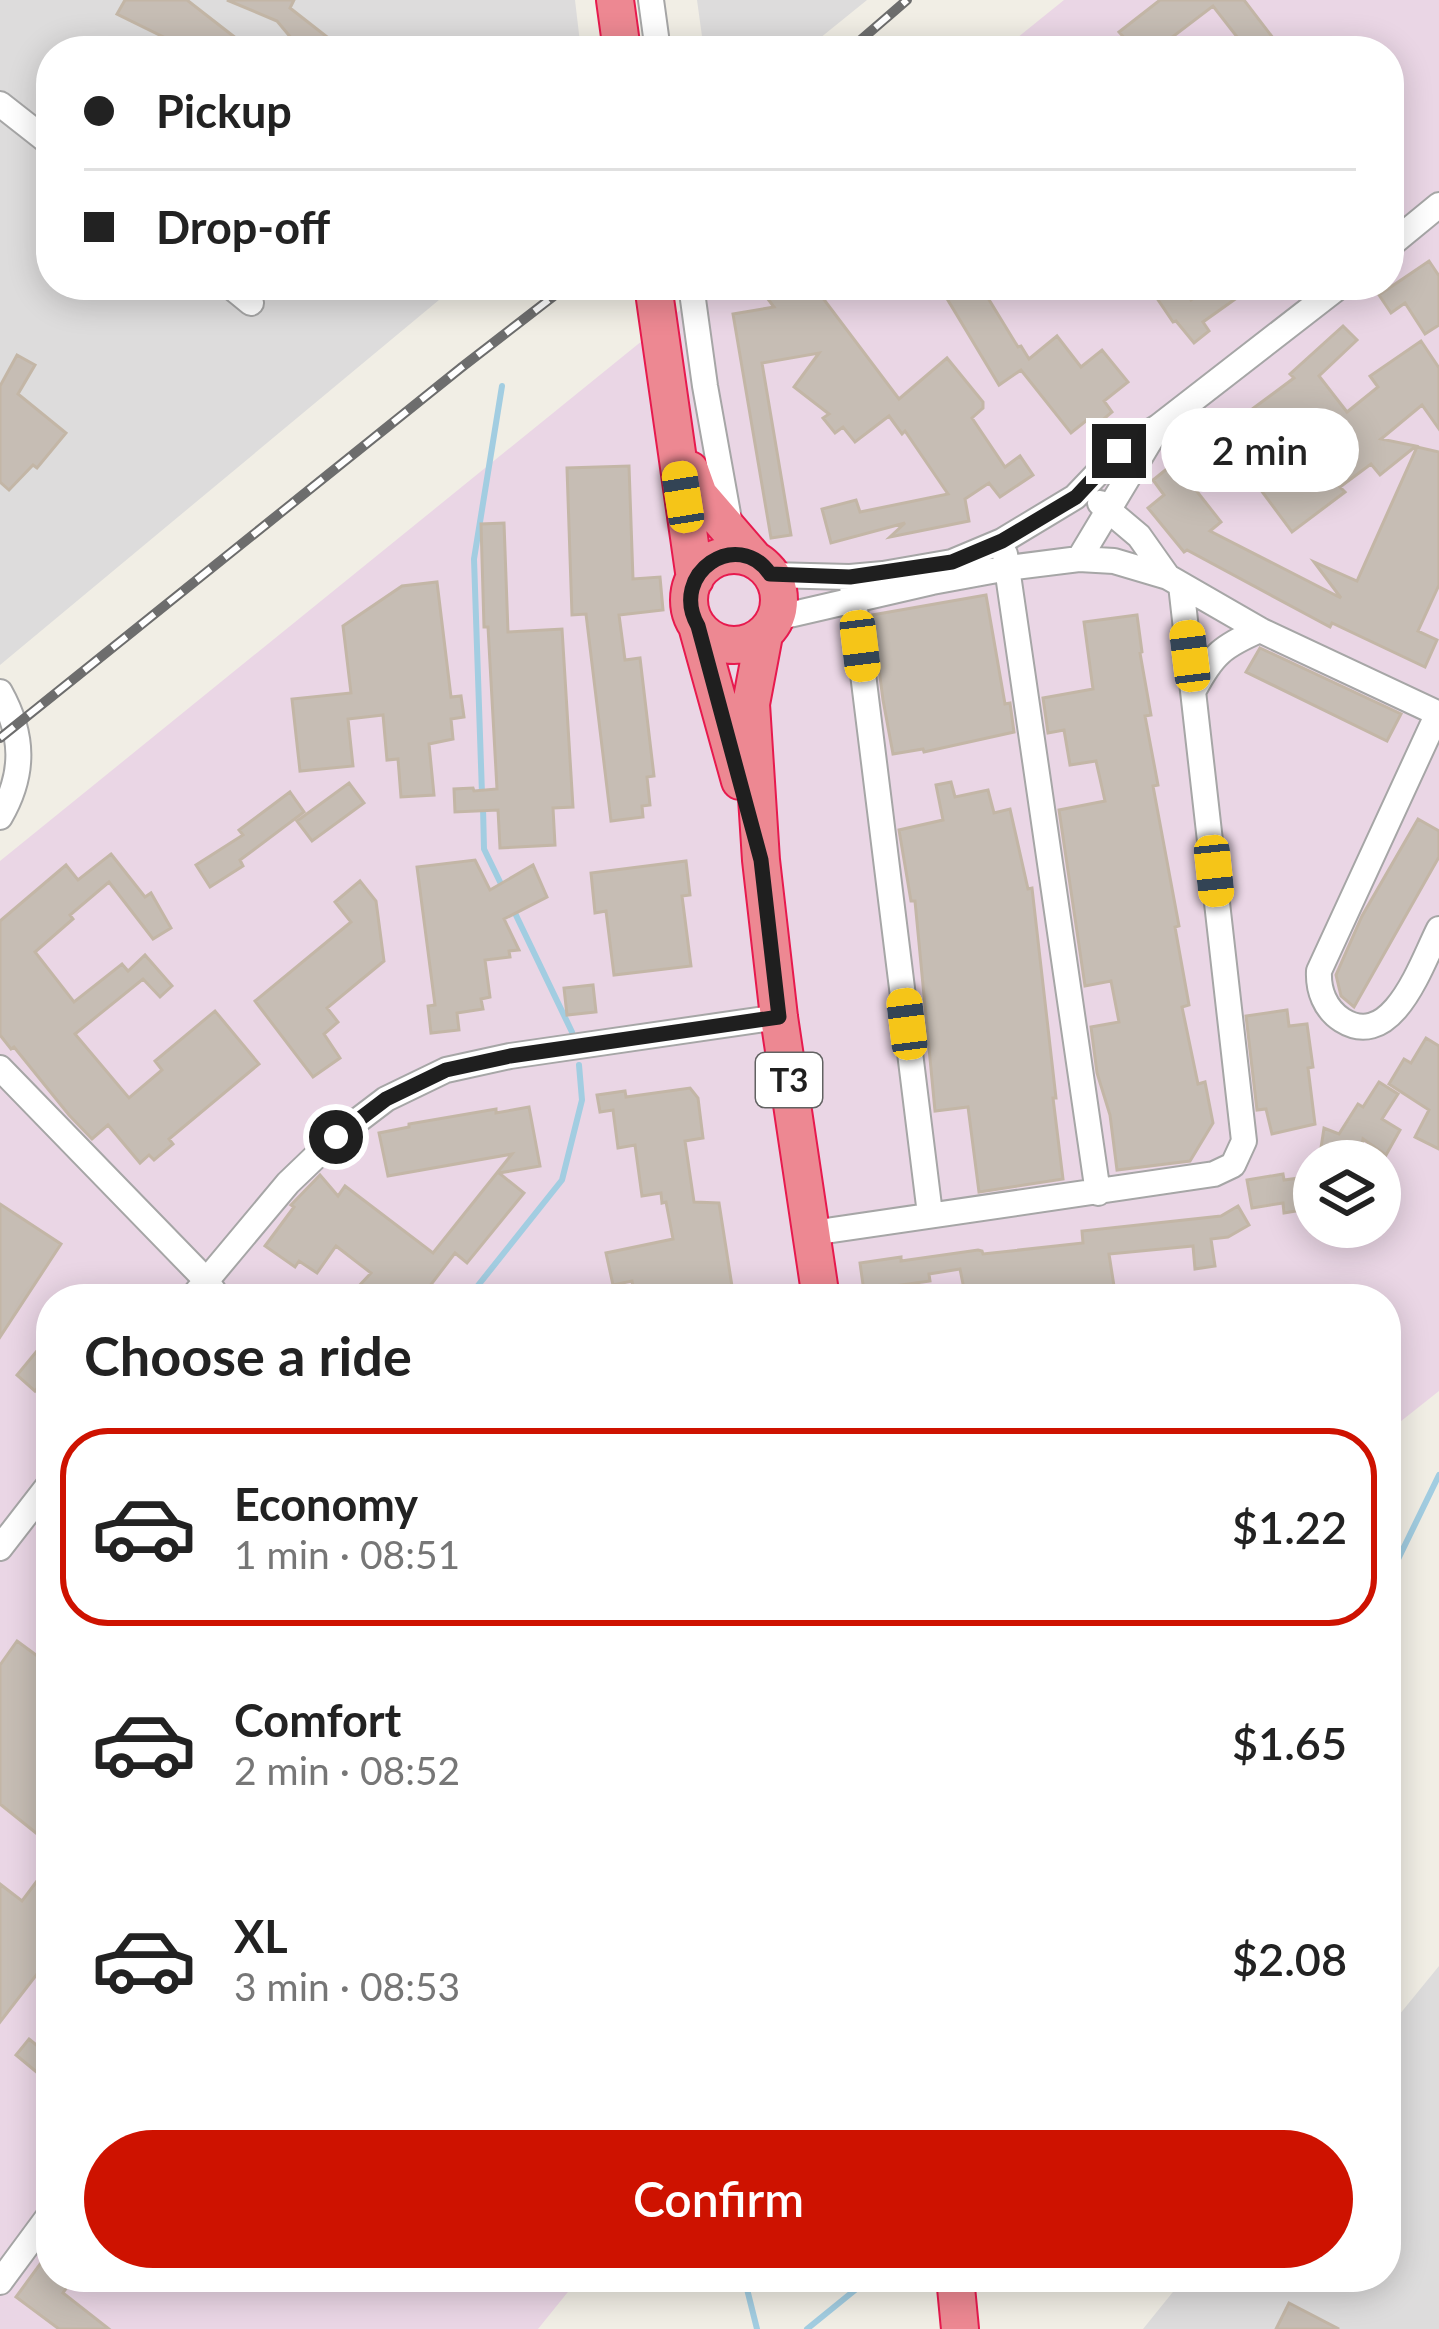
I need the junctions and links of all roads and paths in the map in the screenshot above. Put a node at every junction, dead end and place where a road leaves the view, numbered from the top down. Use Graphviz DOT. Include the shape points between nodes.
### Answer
graph roads {
  1 [pos="615,0"];
  2 [pos="651,0"];
  3 [pos="620,36"];
  4 [pos="656,36"];
  5 [pos="0,104"];
  6 [pos="36,132"];
  7 [pos="1439,205"];
  8 [pos="1404,234"];
  9 [pos="247,300"];
  10 [pos="655,300"];
  11 [pos="693,300"];
  12 [pos="1322,300"];
  13 [pos="251,303"];
  14 [pos="670,415"];
  15 [pos="1159,427"];
  16 [pos="1129,475"];
  17 [pos="1076,497"];
  18 [pos="1110,510"];
  19 [pos="1130,529"];
  20 [pos="1002,541"];
  21 [pos="753,557"];
  22 [pos="1079,559"];
  23 [pos="1008,568"];
  24 [pos="695,579"];
  25 [pos="1174,581"];
  26 [pos="852,588"];
  27 [pos="698,626"];
  28 [pos="770,626"];
  29 [pos="1260,629"];
  30 [pos="1194,690"];
  31 [pos="0,692"];
  32 [pos="1438,714"];
  33 [pos="0,817"];
  34 [pos="761,860"];
  35 [pos="1439,928"];
  36 [pos="779,1017"];
  37 [pos="0,1068"];
  38 [pos="1098,1192"];
  39 [pos="930,1214"];
  40 [pos="812,1234"];
  41 [pos="197,1284"];
  42 [pos="212,1284"];
  43 [pos="819,1284"];
  44 [pos="36,1501"];
  45 [pos="0,1548"];
  46 [pos="36,2233"];
  47 [pos="0,2282"];
  48 [pos="956,2292"];
  49 [pos="960,2329"];
  1 -- 3 [label="highway"];
  2 -- 4 [label="street"];
  5 -- 6 [label="street"];
  7 -- 8 [label="street"];
  9 -- 13 [label="street"];
  10 -- 14 [label="highway, T3"];
  11 -- 21 [label="street" via="705,386"];
  12 -- 15 [label="street"];
  14 -- 21 [label="highway, T3" via="699,495"];
  14 -- 24 [label="highway, T3"];
  15 -- 16 [label="street"];
  15 -- 17 [label="street" via="1119,451"];
  16 -- 18 [label="street"];
  16 -- 19 [label="street"];
  17 -- 18 [label="street"];
  17 -- 20 [label="street"];
  18 -- 19 [label="street"];
  18 -- 22 [label="street"];
  19 -- 25 [label="street"];
  20 -- 23 [label="street"];
  20 -- 26 [label="street"];
  21 -- 24 [label="highway" via="715,560"];
  21 -- 26 [label="street"];
  21 -- 28 [label="highway, T3" via="778,587"];
  22 -- 23 [label="street"];
  22 -- 25 [label="street"];
  23 -- 26 [label="street"];
  23 -- 38 [label="street"];
  24 -- 27 [label="highway, T3" via="689,603"];
  25 -- 29 [label="street"];
  25 -- 30 [label="street"];
  26 -- 28 [label="street"];
  26 -- 39 [label="street"];
  27 -- 28 [label="highway" via="735,646"];
  27 -- 34 [label="highway, T3"];
  28 -- 34 [label="highway, T3" via="751,704"];
  29 -- 30 [label="street" via="1208,663"];
  29 -- 32 [label="street"];
  30 -- 38 [label="street" via="1244,1141 1233,1165 1214,1174"];
  31 -- 33 [label="street" via="19,758"];
  32 -- 35 [label="street" via="1319,971 1325,1002 1356,1027 1390,1016"];
  34 -- 36 [label="highway, T3"];
  36 -- 40 [label="highway, T3"];
  36 -- 42 [label="street" via="446,1070 386,1099 336,1137 288,1183"];
  37 -- 41 [label="street"];
  38 -- 39 [label="street"];
  39 -- 40 [label="street"];
  40 -- 43 [label="highway, T3"];
  44 -- 45 [label="street"];
  46 -- 47 [label="street"];
  48 -- 49 [label="highway"];
}
